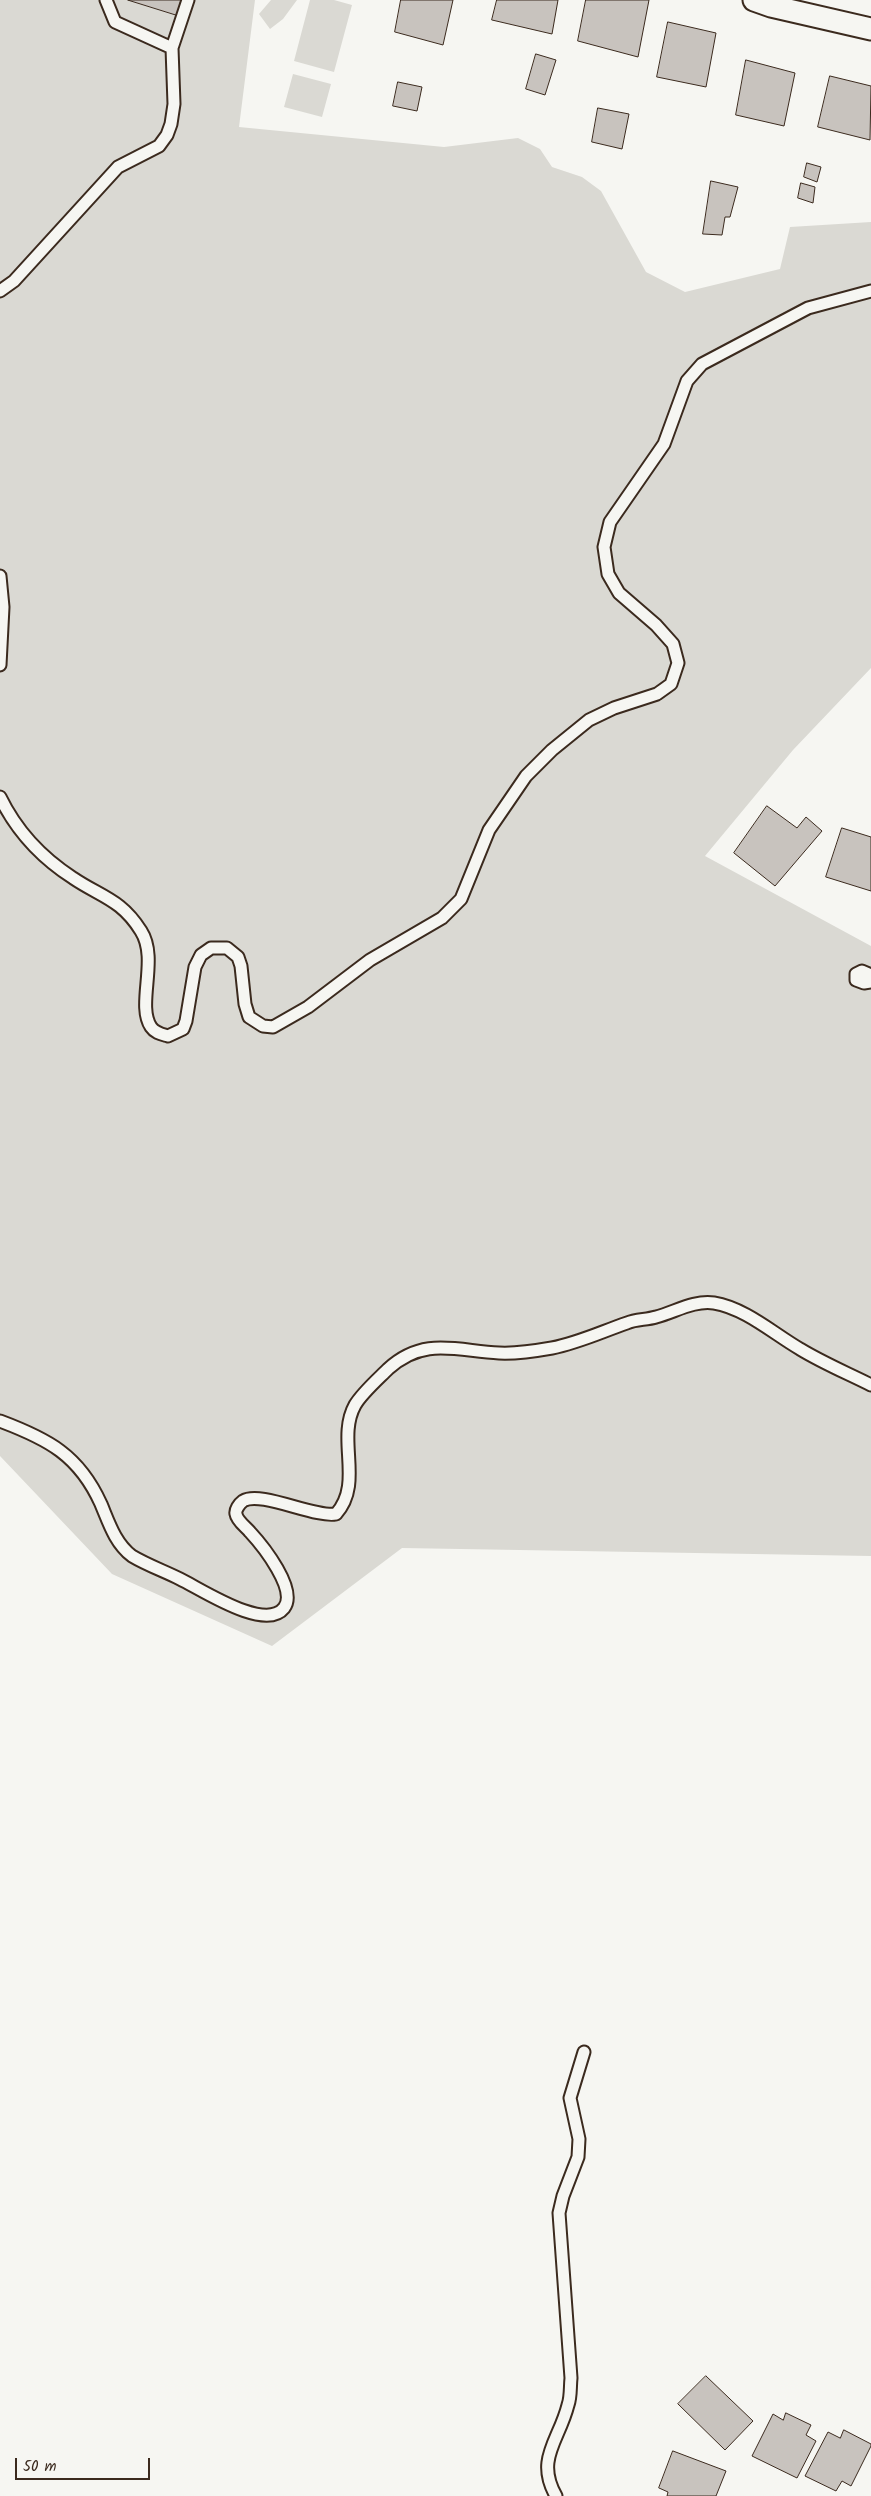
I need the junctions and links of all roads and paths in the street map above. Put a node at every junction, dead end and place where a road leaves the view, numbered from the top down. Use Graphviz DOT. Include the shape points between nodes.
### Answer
graph roads {
  1 [pos="106,0"];
  2 [pos="188,0"];
  3 [pos="754,0"];
  4 [pos="871,29"];
  5 [pos="172,48"];
  6 [pos="0,291"];
  7 [pos="871,291"];
  8 [pos="0,576"];
  9 [pos="0,665"];
  10 [pos="0,797"];
  11 [pos="871,975"];
  12 [pos="871,982"];
  13 [pos="871,1385"];
  14 [pos="0,1421"];
  15 [pos="584,2052"];
  16 [pos="556,2496"];
  1 -- 5 [label="lane" via="115,22"];
  2 -- 5 [label="lane"];
  3 -- 4 [label="street"];
  5 -- 6 [label="lane" via="174,104 171,124 159,146 118,167 14,281"];
  7 -- 10 [label="lane" via="808,308 702,364 687,381 664,444 610,522 604,547 608,574 619,593 673,644 678,663 671,684 657,694 599,714 552,750 506,802 485,839 466,891 455,907 436,922 370,960 344,982 286,1021 269,1027 249,1018 240,961 227,948 216,947 201,955 195,967 183,1029 168,1036 155,1031 148,1020 149,956 142,932 116,902 72,878 36,848 18,827"];
  8 -- 9 [label="lane" via="3,607"];
  11 -- 12 [label="lane" via="862,971 856,974 856,980"];
  13 -- 14 [label="lane" via="802,1350 732,1308 710,1303 693,1304 551,1348 489,1353 447,1347 416,1352 388,1369 356,1404 349,1428 348,1492 336,1514 249,1499 237,1507 240,1521 287,1587 287,1602 274,1615 237,1608 132,1556 118,1543 95,1491 79,1467 47,1441"];
  15 -- 16 [label="lane" via="570,2098 579,2138 578,2157 559,2213 571,2378 569,2404 546,2463 547,2481"];
}
